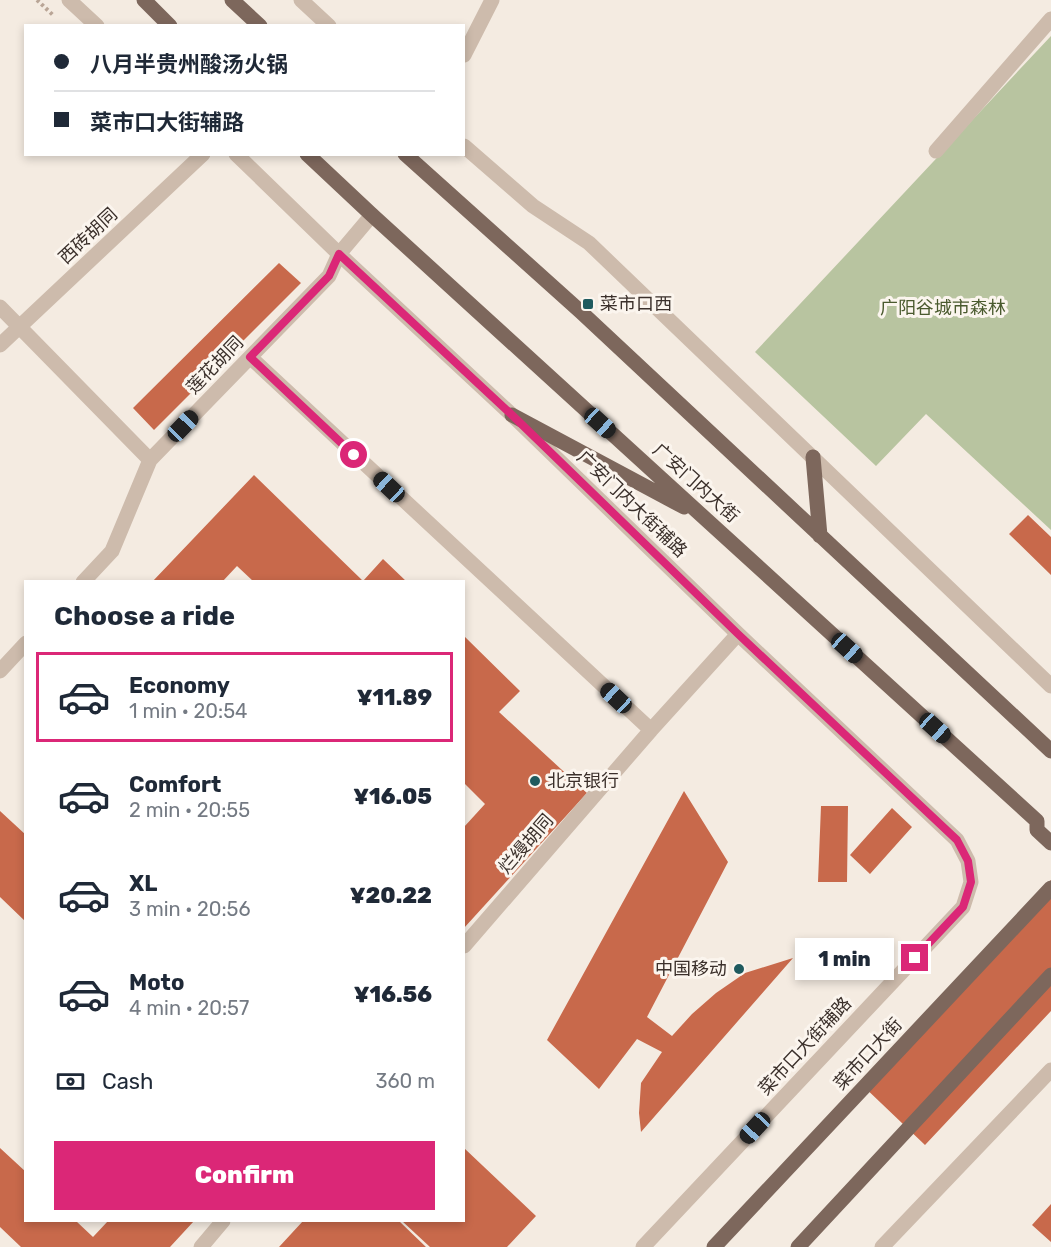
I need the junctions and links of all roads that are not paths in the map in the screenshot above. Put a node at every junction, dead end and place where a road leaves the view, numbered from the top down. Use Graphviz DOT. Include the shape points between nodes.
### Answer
graph roads {
  1 [pos="69,0"];
  2 [pos="144,0"];
  3 [pos="232,0"];
  4 [pos="301,0"];
  5 [pos="492,0"];
  6 [pos="1051,18"];
  7 [pos="95,24"];
  8 [pos="168,24"];
  9 [pos="259,24"];
  10 [pos="327,24"];
  11 [pos="465,53"];
  12 [pos="465,147"];
  13 [pos="936,151"];
  14 [pos="201,156"];
  15 [pos="238,156"];
  16 [pos="310,156"];
  17 [pos="409,156"];
  18 [pos="372,215"];
  19 [pos="339,254"];
  20 [pos="0,307"];
  21 [pos="21,326"];
  22 [pos="0,345"];
  23 [pos="250,357"];
  24 [pos="512,415"];
  25 [pos="813,458"];
  26 [pos="150,460"];
  27 [pos="706,519"];
  28 [pos="820,536"];
  29 [pos="85,580"];
  30 [pos="738,634"];
  31 [pos="24,645"];
  32 [pos="0,670"];
  33 [pos="1051,686"];
  34 [pos="651,730"];
  35 [pos="1045,737"];
  36 [pos="1051,751"];
  37 [pos="1051,843"];
  38 [pos="1051,888"];
  39 [pos="967,896"];
  40 [pos="465,945"];
  41 [pos="1051,975"];
  42 [pos="1051,1070"];
  43 [pos="223,1222"];
  44 [pos="201,1247"];
  45 [pos="643,1247"];
  46 [pos="714,1247"];
  47 [pos="798,1247"];
  48 [pos="882,1247"];
  1 -- 7 [label="street"];
  2 -- 8 [label="main road"];
  3 -- 9 [label="main road"];
  4 -- 10 [label="street"];
  5 -- 11 [label="street"];
  6 -- 13 [label="street"];
  12 -- 25 [label="street" via="533,206 589,243"];
  14 -- 21 [label="street, 西砖胡同"];
  15 -- 19 [label="street, 广安门内大街辅路"];
  16 -- 18 [label="main road, 广安门内大街"];
  17 -- 28 [label="main road"];
  18 -- 19 [label="street, 莲花胡同"];
  18 -- 27 [label="main road, 广安门内大街"];
  19 -- 23 [label="street, 莲花胡同" via="329,276"];
  19 -- 24 [label="street, 广安门内大街辅路"];
  20 -- 21 [label="street"];
  21 -- 22 [label="street, 西砖胡同"];
  21 -- 26 [label="street"];
  23 -- 26 [label="street, 莲花胡同"];
  23 -- 34 [label="street"];
  24 -- 27 [label="main road"];
  24 -- 30 [label="street, 广安门内大街辅路"];
  25 -- 28 [label="main road"];
  25 -- 33 [label="street"];
  26 -- 29 [label="street, 莲花胡同" via="112,551"];
  27 -- 37 [label="main road, 广安门内大街" via="1037,822 1037,830"];
  28 -- 35 [label="main road"];
  30 -- 34 [label="street, 烂缦胡同"];
  30 -- 39 [label="street, 广安门内大街辅路" via="957,840 968,861 971,882"];
  31 -- 32 [label="street"];
  34 -- 40 [label="street, 烂缦胡同"];
  35 -- 36 [label="main road"];
  38 -- 46 [label="main road, 菜市口大街"];
  39 -- 45 [label="street, 菜市口大街辅路" via="963,907"];
  41 -- 47 [label="main road"];
  42 -- 48 [label="street"];
  43 -- 44 [label="street"];
}
